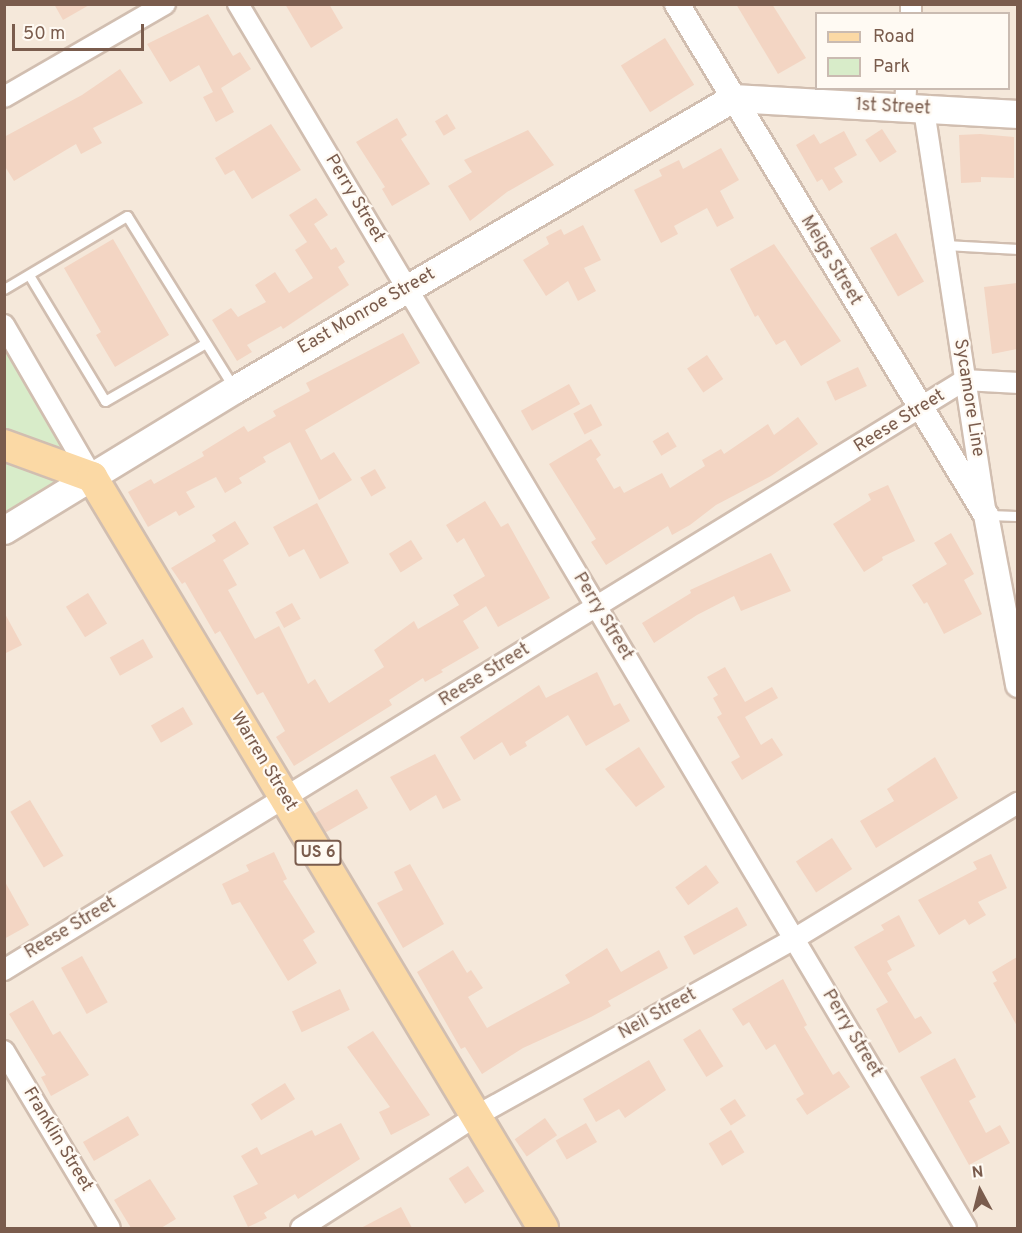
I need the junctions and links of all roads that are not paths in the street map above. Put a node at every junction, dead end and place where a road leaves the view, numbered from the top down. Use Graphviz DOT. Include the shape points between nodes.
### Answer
graph roads {
  1 [pos="165,4"];
  2 [pos="238,4"];
  3 [pos="677,4"];
  4 [pos="4,97"];
  5 [pos="733,98"];
  6 [pos="912,102"];
  7 [pos="1017,114"];
  8 [pos="945,245"];
  9 [pos="1017,249"];
  10 [pos="29,275"];
  11 [pos="4,289"];
  12 [pos="408,289"];
  13 [pos="4,325"];
  14 [pos="206,343"];
  15 [pos="965,380"];
  16 [pos="1017,383"];
  17 [pos="235,389"];
  18 [pos="920,410"];
  19 [pos="4,445"];
  20 [pos="92,477"];
  21 [pos="986,515"];
  22 [pos="1017,516"];
  23 [pos="4,530"];
  24 [pos="597,607"];
  25 [pos="1014,650"];
  26 [pos="1017,685"];
  27 [pos="285,798"];
  28 [pos="1017,803"];
  29 [pos="794,939"];
  30 [pos="4,970"];
  31 [pos="4,1051"];
  32 [pos="476,1116"];
  33 [pos="110,1228"];
  34 [pos="301,1228"];
  35 [pos="543,1228"];
  36 [pos="966,1228"];
  1 -- 4 [label="street"];
  2 -- 12 [label="street, Perry Street"];
  3 -- 5 [label="street, Meigs Street"];
  5 -- 6 [label="main road, 1st Street"];
  5 -- 12 [label="main road, East Monroe Street"];
  5 -- 18 [label="street, Meigs Street"];
  6 -- 7 [label="main road, 1st Street"];
  6 -- 8 [label="street, Sycamore Line"];
  8 -- 9 [label="lane"];
  8 -- 15 [label="street, Sycamore Line"];
  10 -- 11 [label="lane"];
  10 -- 14 [label="lane" via="105,401"];
  10 -- 14 [label="lane" via="127,216"];
  12 -- 17 [label="main road, East Monroe Street"];
  12 -- 24 [label="street, Perry Street"];
  13 -- 20 [label="street, Warren Street"];
  14 -- 17 [label="lane"];
  15 -- 16 [label="street"];
  15 -- 18 [label="street, Reese Street"];
  15 -- 21 [label="street, Sycamore Line"];
  17 -- 20 [label="main road, East Monroe Street"];
  18 -- 21 [label="street, Meigs Street"];
  18 -- 24 [label="street, Reese Street"];
  19 -- 20 [label="main road"];
  20 -- 23 [label="main road, East Monroe Street"];
  20 -- 27 [label="main road, Warren Street / US 6"];
  21 -- 22 [label="lane"];
  21 -- 25 [label="street, Sycamore Line"];
  24 -- 27 [label="street, Reese Street"];
  24 -- 29 [label="street, Perry Street"];
  25 -- 26 [label="street, Sycamore Line"];
  27 -- 30 [label="street, Reese Street"];
  27 -- 32 [label="main road, Warren Street / US 6"];
  28 -- 29 [label="street, Neil Street"];
  29 -- 32 [label="street, Neil Street"];
  29 -- 36 [label="street, Perry Street"];
  31 -- 33 [label="street, Franklin Street"];
  32 -- 34 [label="street, Neil Street"];
  32 -- 35 [label="main road, Warren Street / US 6"];
}
